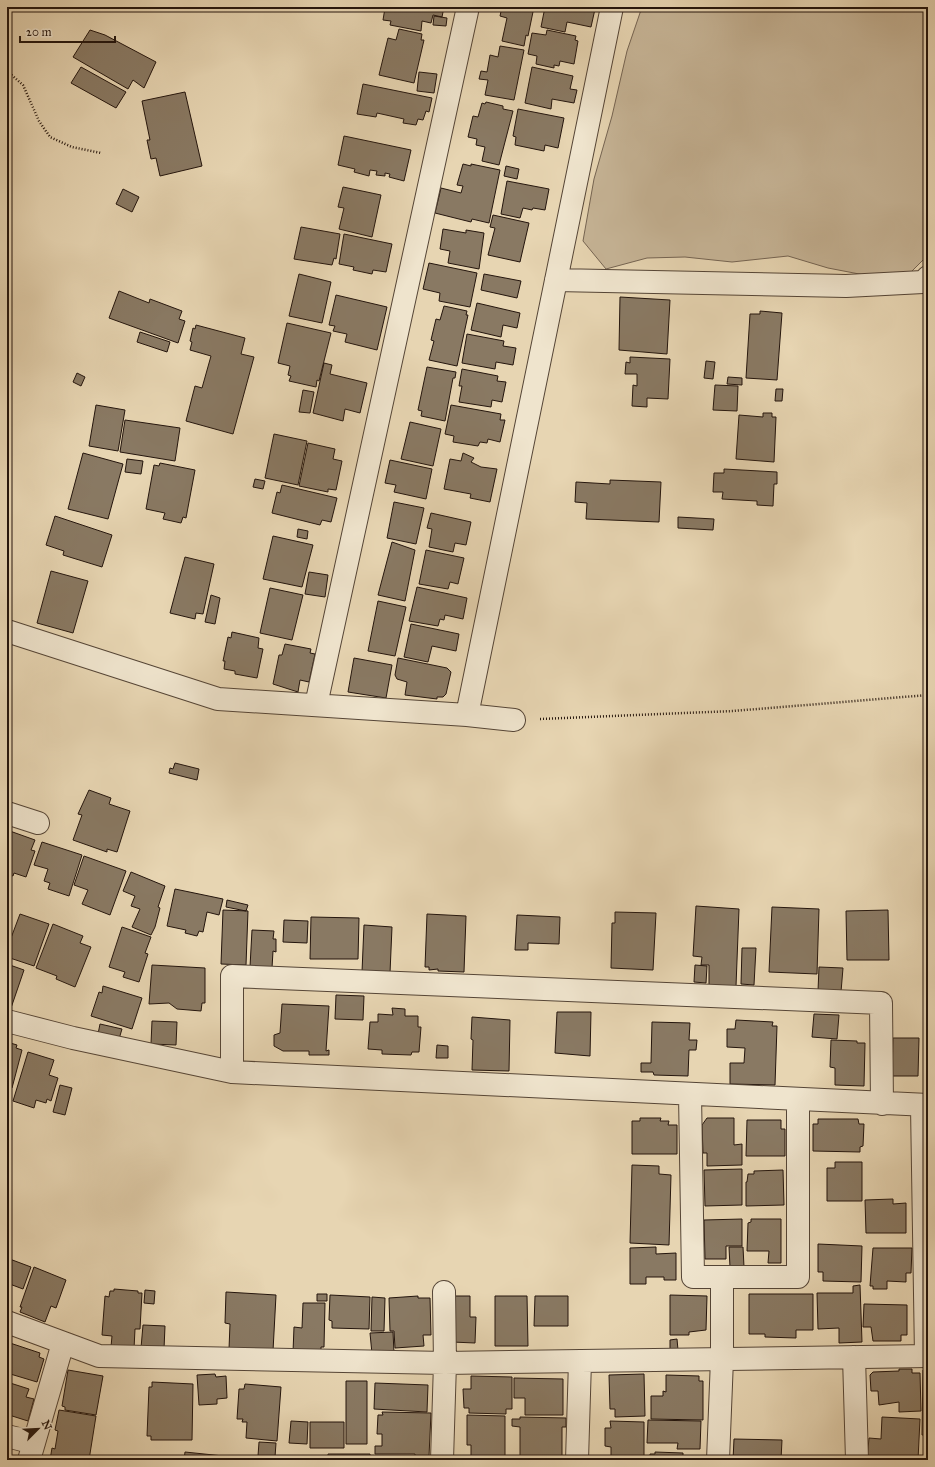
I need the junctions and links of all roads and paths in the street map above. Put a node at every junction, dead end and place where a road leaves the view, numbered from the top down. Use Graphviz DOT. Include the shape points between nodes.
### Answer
graph roads {
  1 [pos="468,7"];
  2 [pos="612,7"];
  3 [pos="7,71"];
  4 [pos="101,153"];
  5 [pos="928,277"];
  6 [pos="556,280"];
  7 [pos="7,362"];
  8 [pos="7,370"];
  9 [pos="7,631"];
  10 [pos="928,695"];
  11 [pos="316,705"];
  12 [pos="466,715"];
  13 [pos="514,720"];
  14 [pos="7,813"];
  15 [pos="38,823"];
  16 [pos="7,1021"];
  17 [pos="232,1072"];
  18 [pos="690,1094"];
  19 [pos="798,1099"];
  20 [pos="882,1104"];
  21 [pos="925,1105"];
  22 [pos="722,1278"];
  23 [pos="444,1292"];
  24 [pos="7,1322"];
  25 [pos="63,1343"];
  26 [pos="854,1356"];
  27 [pos="927,1356"];
  28 [pos="722,1359"];
  29 [pos="580,1361"];
  30 [pos="445,1363"];
  31 [pos="7,1436"];
  32 [pos="32,1452"];
  33 [pos="442,1460"];
  34 [pos="578,1460"];
  35 [pos="718,1460"];
  36 [pos="857,1460"];
  1 -- 11 [label="street"];
  2 -- 6 [label="street"];
  3 -- 4 [label="path" via="23,86 39,121 50,137 72,147"];
  5 -- 6 [label="street" via="923,282 846,286"];
  6 -- 12 [label="street"];
  7 -- 8 [label="path" via="10,364"];
  9 -- 11 [label="street" via="218,699"];
  10 -- 13 [label="path" via="733,711"];
  11 -- 12 [label="street"];
  12 -- 13 [label="street"];
  14 -- 15 [label="street"];
  16 -- 17 [label="street"];
  17 -- 18 [label="street"];
  17 -- 20 [label="street" via="232,976 881,1003"];
  18 -- 19 [label="street"];
  18 -- 22 [label="street" via="693,1278"];
  19 -- 20 [label="street"];
  19 -- 22 [label="street" via="798,1277"];
  20 -- 21 [label="street"];
  21 -- 27 [label="street"];
  22 -- 28 [label="street"];
  23 -- 30 [label="street"];
  24 -- 25 [label="street"];
  25 -- 30 [label="street" via="99,1356"];
  25 -- 32 [label="street"];
  26 -- 27 [label="street"];
  26 -- 28 [label="street"];
  26 -- 36 [label="street"];
  28 -- 29 [label="street"];
  28 -- 35 [label="street"];
  29 -- 30 [label="street"];
  29 -- 34 [label="street"];
  30 -- 33 [label="street"];
  31 -- 32 [label="street"];
}
